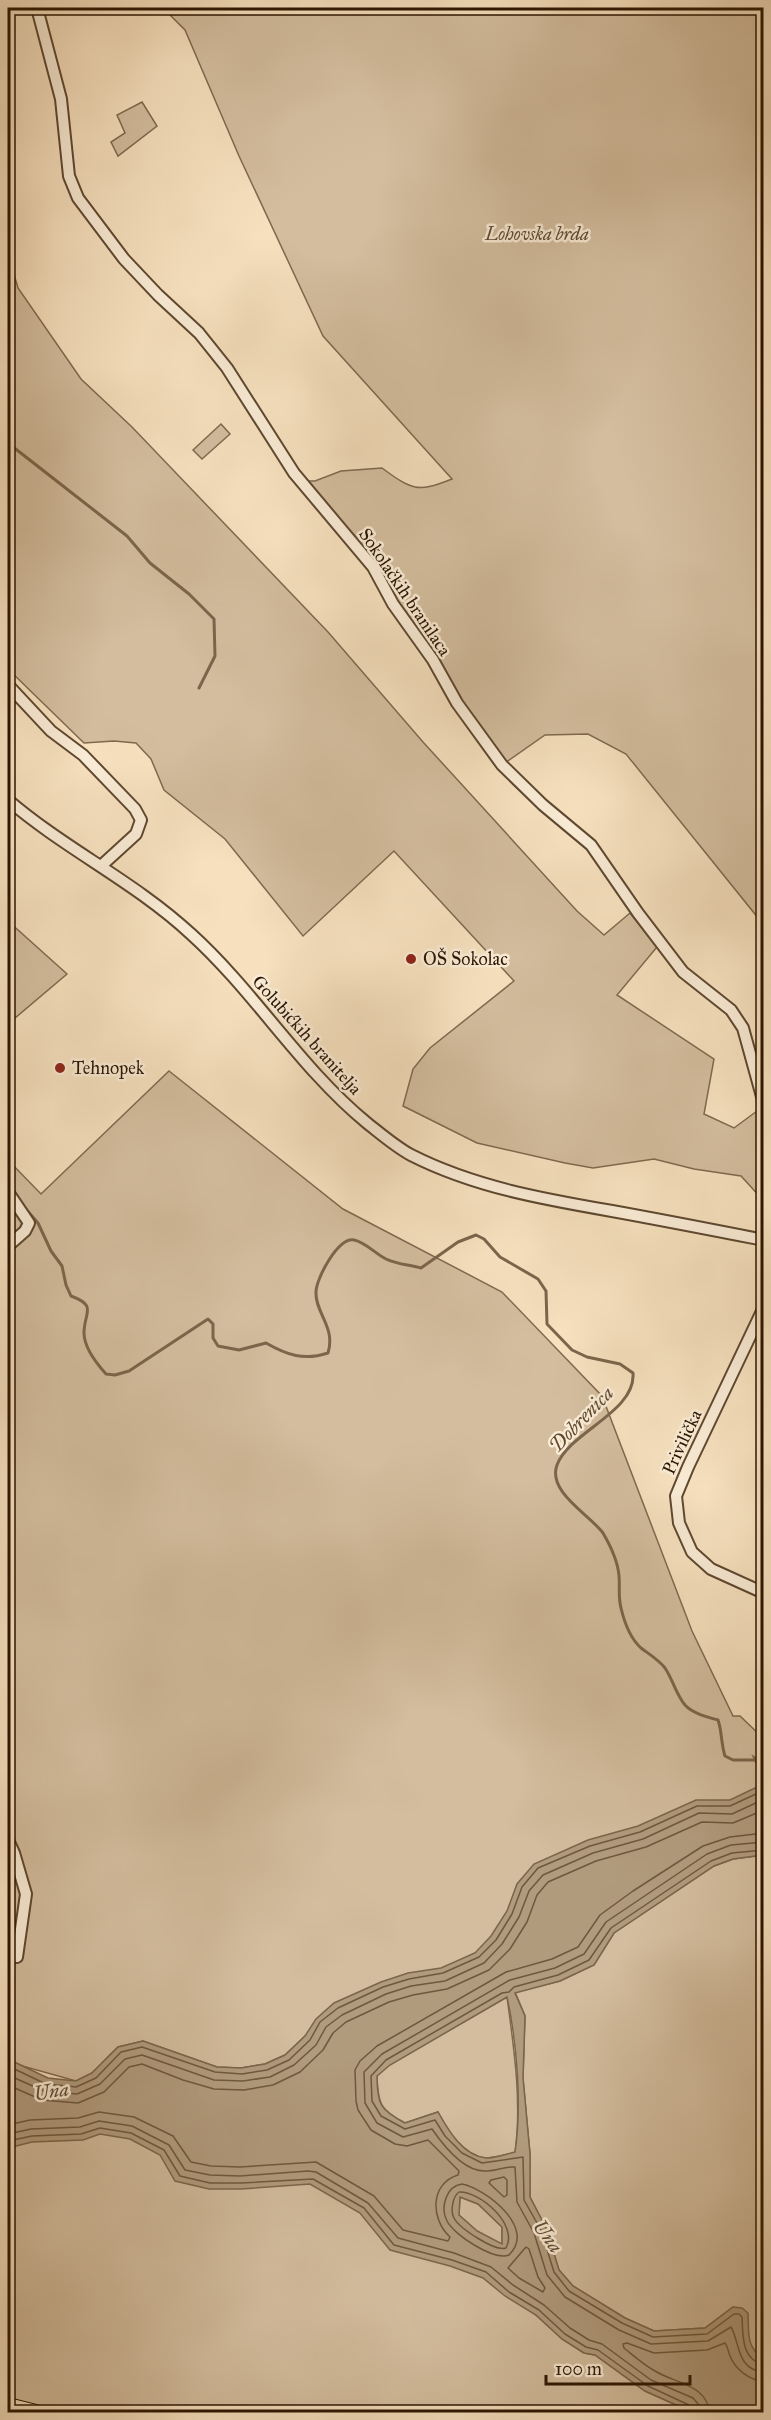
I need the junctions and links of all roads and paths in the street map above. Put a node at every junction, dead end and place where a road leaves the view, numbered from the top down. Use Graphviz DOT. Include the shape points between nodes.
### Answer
graph roads {
  1 [pos="37,8"];
  2 [pos="8,685"];
  3 [pos="8,800"];
  4 [pos="101,866"];
  5 [pos="764,1104"];
  6 [pos="8,1192"];
  7 [pos="764,1240"];
  8 [pos="8,1246"];
  9 [pos="764,1306"];
  10 [pos="764,1593"];
  11 [pos="8,1840"];
  12 [pos="8,1955"];
  13 [pos="8,2405"];
  14 [pos="36,2412"];
  1 -- 5 [label="street, Sokolačkih branilaca" via="61,99 69,176 78,198 124,259 199,333 227,368 294,473 373,567 457,703 502,765 543,806 591,845 683,972 731,1010 743,1028"];
  2 -- 4 [label="street" via="51,731 83,755 141,820 136,834"];
  3 -- 4 [label="street, Golubićkih branitelja"];
  4 -- 7 [label="street, Golubićkih branitelja" via="190,932 227,969 330,1090 408,1154 485,1184"];
  6 -- 8 [label="street" via="28,1223"];
  9 -- 10 [label="street, Privilička" via="676,1496 679,1523 692,1552 711,1569"];
  11 -- 12 [label="street" via="26,1894 17,1957"];
  13 -- 14 [label="main road"];
}
